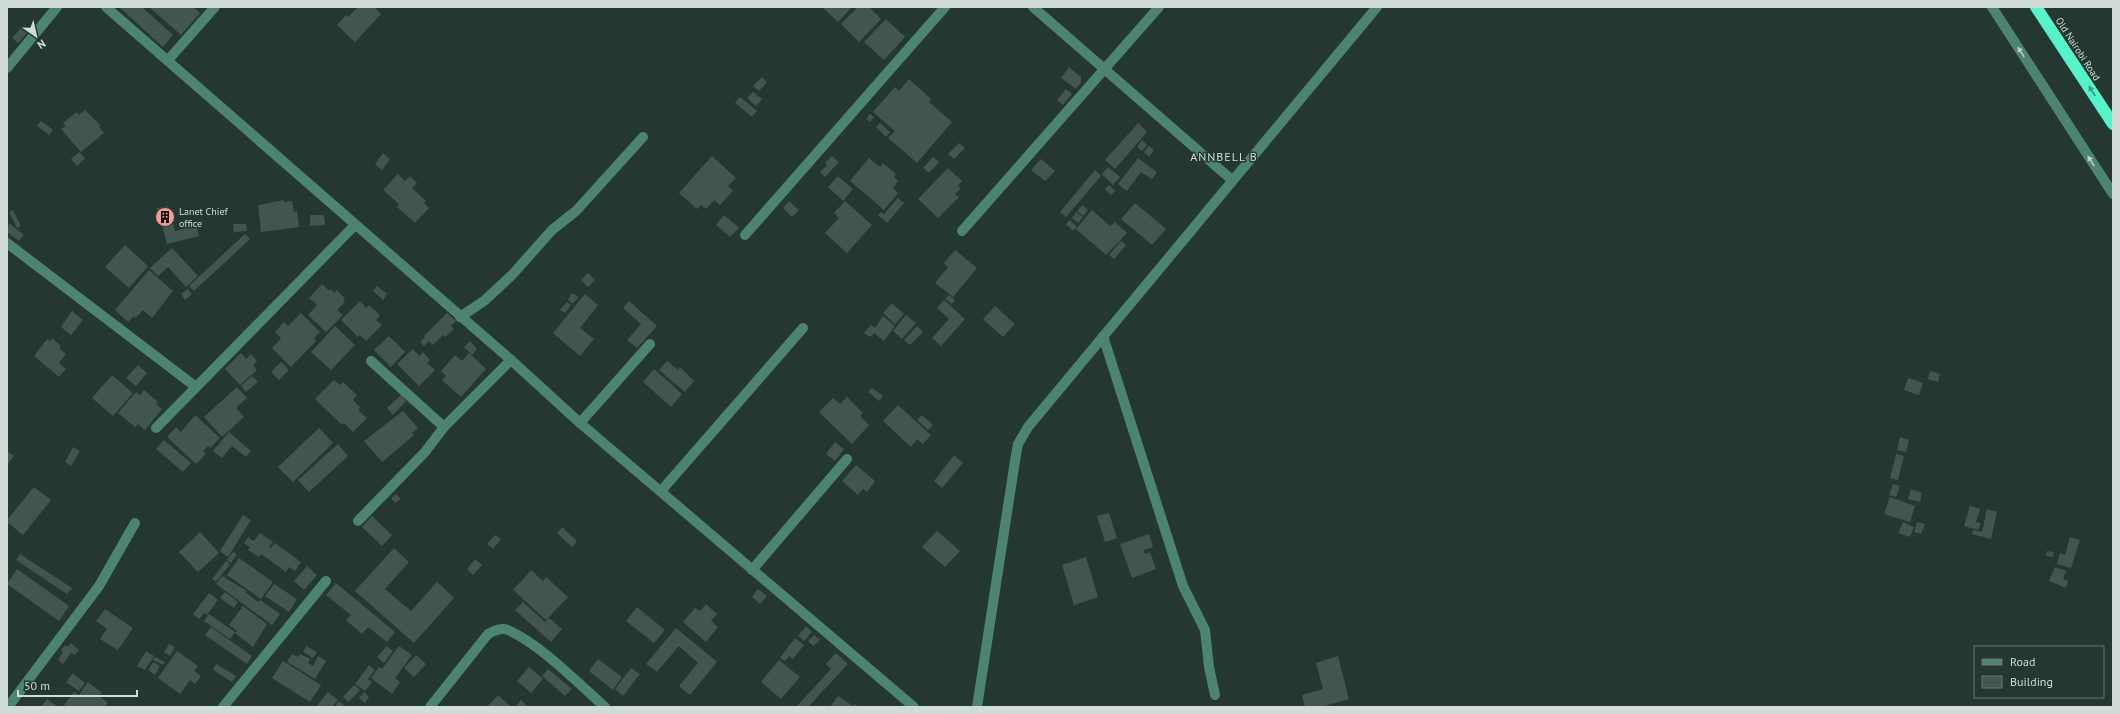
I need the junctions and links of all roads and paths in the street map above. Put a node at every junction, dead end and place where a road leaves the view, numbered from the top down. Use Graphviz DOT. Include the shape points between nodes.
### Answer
graph roads {
  1 [pos="57,7"];
  2 [pos="106,7"];
  3 [pos="215,7"];
  4 [pos="945,7"];
  5 [pos="1033,7"];
  6 [pos="1159,7"];
  7 [pos="1377,7"];
  8 [pos="1992,7"];
  9 [pos="2036,7"];
  10 [pos="168,60"];
  11 [pos="7,68"];
  12 [pos="1104,70"];
  13 [pos="2113,124"];
  14 [pos="643,136"];
  15 [pos="1232,180"];
  16 [pos="2113,194"];
  17 [pos="355,225"];
  18 [pos="962,231"];
  19 [pos="745,235"];
  20 [pos="7,243"];
  21 [pos="460,317"];
  22 [pos="803,328"];
  23 [pos="1104,336"];
  24 [pos="650,344"];
  25 [pos="511,360"];
  26 [pos="371,361"];
  27 [pos="196,386"];
  28 [pos="580,423"];
  29 [pos="444,427"];
  30 [pos="156,428"];
  31 [pos="847,459"];
  32 [pos="661,491"];
  33 [pos="358,521"];
  34 [pos="136,523"];
  35 [pos="752,570"];
  36 [pos="326,581"];
  37 [pos="1215,695"];
  38 [pos="8,707"];
  39 [pos="223,707"];
  40 [pos="430,707"];
  41 [pos="605,707"];
  42 [pos="914,707"];
  43 [pos="977,707"];
  1 -- 11 [label="street"];
  2 -- 10 [label="street"];
  3 -- 10 [label="street"];
  4 -- 19 [label="street"];
  5 -- 12 [label="street"];
  6 -- 12 [label="street"];
  7 -- 15 [label="street"];
  16 -- 8 [label="street, one-way"];
  13 -- 9 [label="highway, Old Nairobi Road, one-way"];
  10 -- 17 [label="street"];
  12 -- 15 [label="street"];
  12 -- 18 [label="street"];
  14 -- 21 [label="street" via="576,211 552,230 512,275 484,302"];
  15 -- 23 [label="street"];
  17 -- 21 [label="street"];
  17 -- 27 [label="street"];
  20 -- 27 [label="street"];
  21 -- 25 [label="street"];
  22 -- 32 [label="street"];
  23 -- 37 [label="street" via="1183,586 1205,630"];
  23 -- 43 [label="street" via="1028,427 1018,444"];
  24 -- 28 [label="street"];
  25 -- 28 [label="street"];
  25 -- 29 [label="street"];
  26 -- 29 [label="street"];
  27 -- 30 [label="street"];
  28 -- 32 [label="street"];
  29 -- 33 [label="street" via="425,452"];
  31 -- 35 [label="street"];
  32 -- 35 [label="street"];
  34 -- 38 [label="street" via="99,586"];
  35 -- 42 [label="street"];
  36 -- 39 [label="street"];
  40 -- 41 [label="street" via="488,634 497,630 507,630 544,653"];
}
